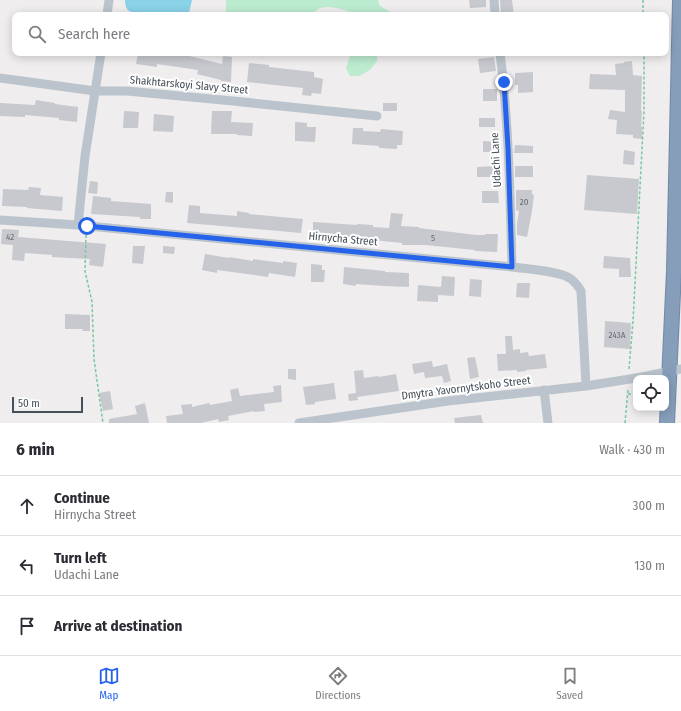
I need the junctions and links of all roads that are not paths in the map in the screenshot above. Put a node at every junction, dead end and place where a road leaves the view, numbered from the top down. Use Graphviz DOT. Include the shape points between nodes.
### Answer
graph roads {
  1 [pos="109,0"];
  2 [pos="494,0"];
  3 [pos="680,0"];
  4 [pos="107,12"];
  5 [pos="495,12"];
  6 [pos="101,56"];
  7 [pos="500,56"];
  8 [pos="0,78"];
  9 [pos="95,91"];
  10 [pos="377,116"];
  11 [pos="0,220"];
  12 [pos="83,226"];
  13 [pos="512,267"];
  14 [pos="675,370"];
  15 [pos="652,375"];
  16 [pos="633,379"];
  17 [pos="586,386"];
  18 [pos="544,390"];
  19 [pos="299,423"];
  20 [pos="548,423"];
  21 [pos="667,423"];
  1 -- 4 [label="street"];
  2 -- 5 [label="street"];
  3 -- 14 [label="highway" via="674,271"];
  6 -- 9 [label="street"];
  7 -- 13 [label="street, Udachi Lane" via="504,82"];
  8 -- 9 [label="street, Shakhtarskoyi Slavy Street"];
  9 -- 10 [label="street, Shakhtarskoyi Slavy Street" via="127,91"];
  9 -- 12 [label="street" via="85,156"];
  11 -- 12 [label="street, Hirnycha Street"];
  12 -- 13 [label="street, Hirnycha Street"];
  13 -- 17 [label="street, Hirnycha Street" via="560,274 570,278 581,290"];
  14 -- 15 [label="street, Dmytra Yavornytskoho Street"];
  14 -- 21 [label="highway"];
  16 -- 17 [label="street, Dmytra Yavornytskoho Street"];
  17 -- 18 [label="street, Dmytra Yavornytskoho Street"];
  18 -- 19 [label="street, Dmytra Yavornytskoho Street"];
  18 -- 20 [label="street"];
}
